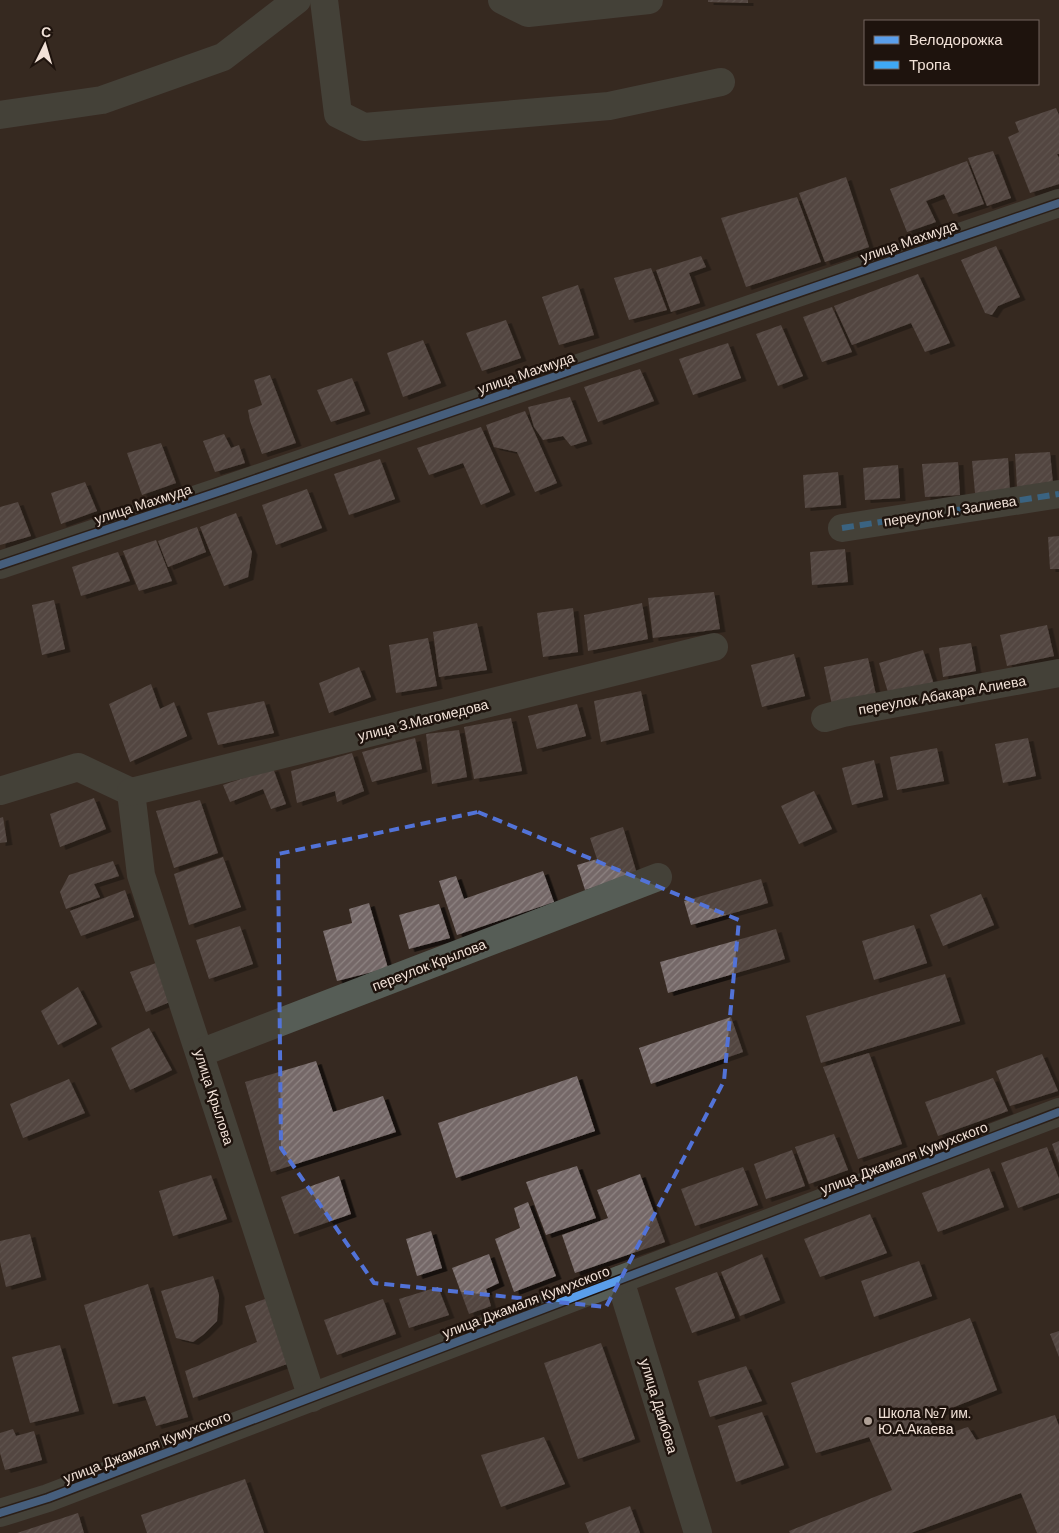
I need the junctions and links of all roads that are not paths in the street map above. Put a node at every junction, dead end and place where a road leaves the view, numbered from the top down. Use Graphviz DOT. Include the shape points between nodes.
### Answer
graph roads {
  1 [pos="297,0"];
  2 [pos="324,0"];
  3 [pos="502,0"];
  4 [pos="649,0"];
  5 [pos="720,82"];
  6 [pos="0,115"];
  7 [pos="1059,203"];
  8 [pos="1059,494"];
  9 [pos="842,528"];
  10 [pos="0,565"];
  11 [pos="714,647"];
  12 [pos="1059,673"];
  13 [pos="825,718"];
  14 [pos="0,791"];
  15 [pos="131,792"];
  16 [pos="658,877"];
  17 [pos="200,1053"];
  18 [pos="1059,1112"];
  19 [pos="620,1280"];
  20 [pos="312,1398"];
  21 [pos="0,1513"];
  22 [pos="698,1533"];
  1 -- 6 [label="street" via="223,57 102,100"];
  2 -- 5 [label="street" via="338,114 364,127 609,106"];
  3 -- 4 [label="street" via="528,13"];
  7 -- 10 [label="street, улица Махмуда"];
  8 -- 9 [label="street, переулок Л. Залиева"];
  11 -- 15 [label="street, улица З.Магомедова"];
  12 -- 13 [label="street, переулок Абакара Алиева"];
  14 -- 15 [label="street" via="78,767"];
  15 -- 17 [label="street, улица Крылова" via="141,874"];
  16 -- 17 [label="street, переулок Крылова"];
  17 -- 20 [label="street, улица Крылова"];
  18 -- 19 [label="street, улица Джамаля Кумухского"];
  19 -- 20 [label="street, улица Джамаля Кумухского"];
  19 -- 22 [label="street, улица Даибова"];
  20 -- 21 [label="street, улица Джамаля Кумухского" via="48,1498"];
}
